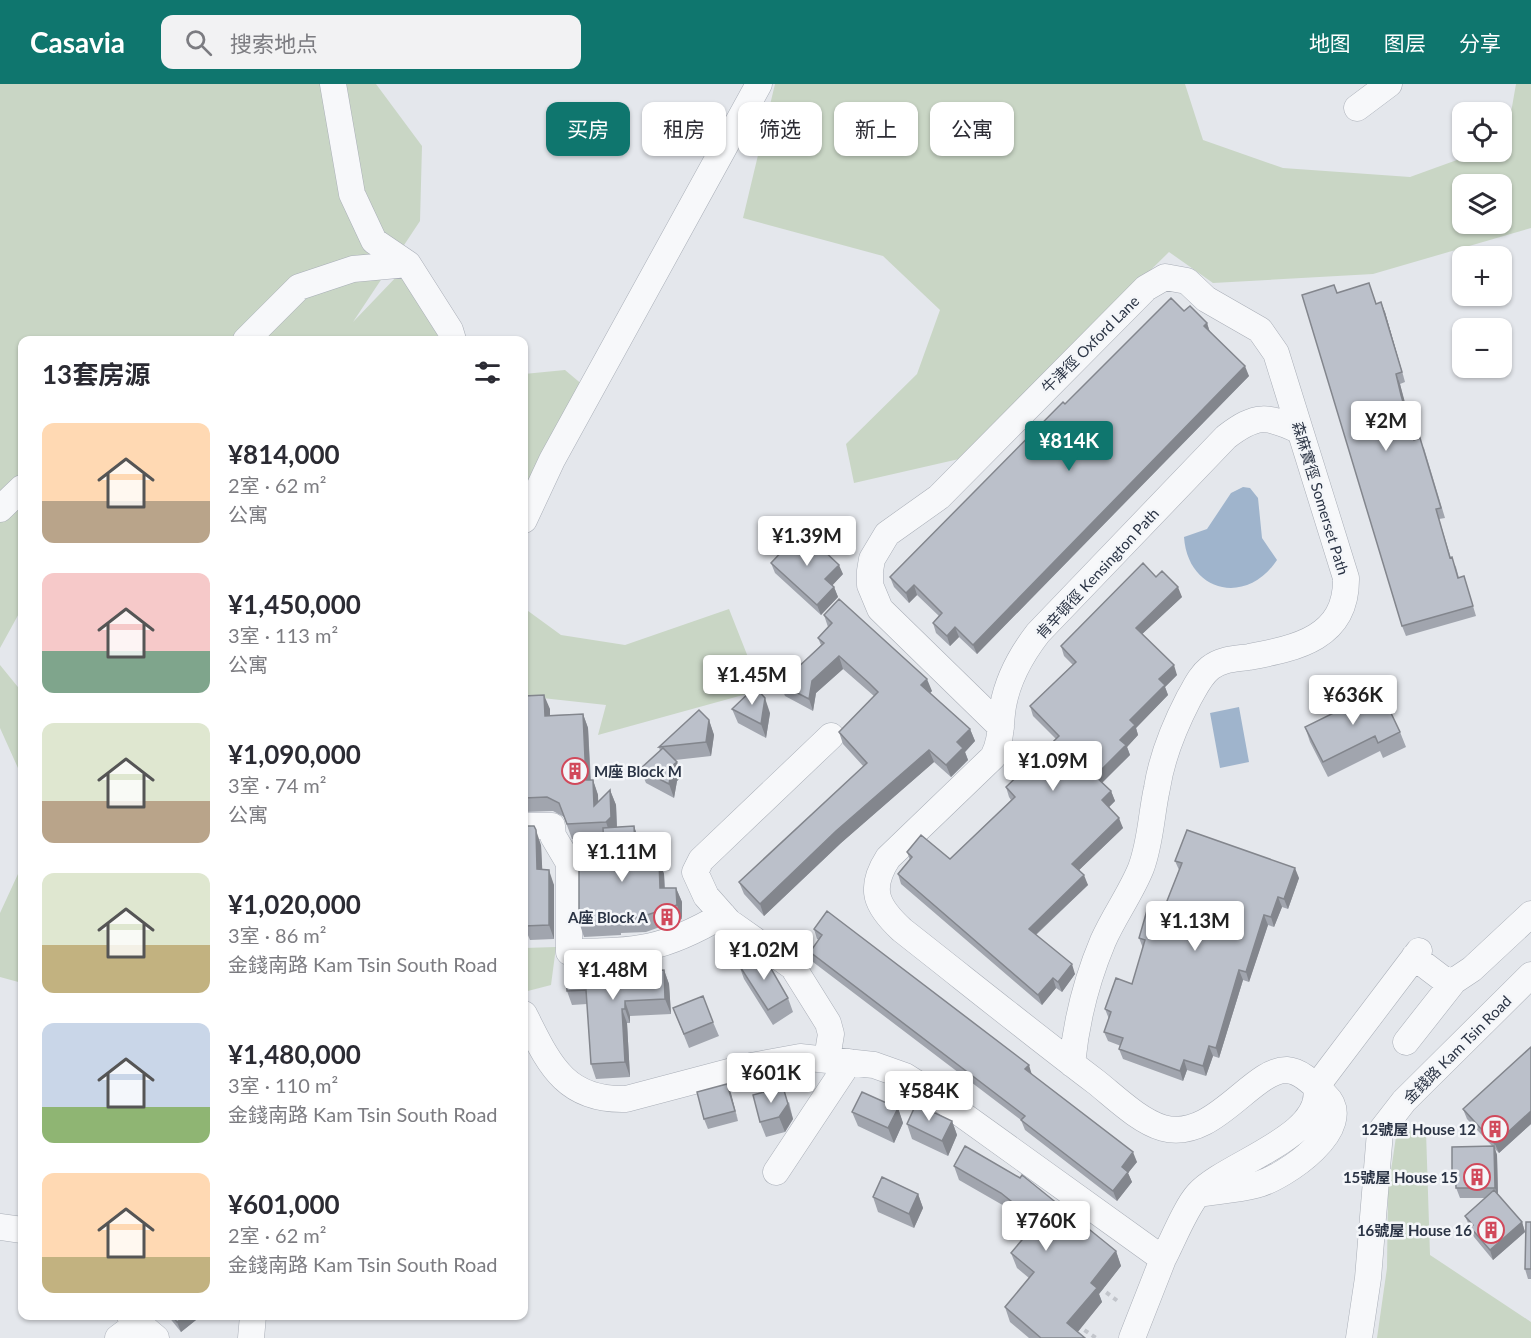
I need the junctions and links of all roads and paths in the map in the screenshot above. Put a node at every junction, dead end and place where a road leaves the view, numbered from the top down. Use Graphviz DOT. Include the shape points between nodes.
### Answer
graph roads {
  1 [pos="333,84"];
  2 [pos="759,84"];
  3 [pos="1389,84"];
  4 [pos="1357,108"];
  5 [pos="408,264"];
  6 [pos="1195,287"];
  7 [pos="250,336"];
  8 [pos="452,336"];
  9 [pos="1300,431"];
  10 [pos="18,493"];
  11 [pos="0,509"];
  12 [pos="528,511"];
  13 [pos="1001,727"];
  14 [pos="831,736"];
  15 [pos="528,826"];
  16 [pos="1531,914"];
  17 [pos="723,915"];
  18 [pos="1531,975"];
  19 [pos="1454,981"];
  20 [pos="528,1022"];
  21 [pos="1406,1042"];
  22 [pos="838,1061"];
  23 [pos="1072,1064"];
  24 [pos="1316,1087"];
  25 [pos="776,1172"];
  26 [pos="1004,1216"];
  27 [pos="0,1227"];
  28 [pos="18,1229"];
  29 [pos="1031,1237"];
  30 [pos="1163,1259"];
  31 [pos="1097,1285"];
  32 [pos="1125,1306"];
  33 [pos="1069,1319"];
  34 [pos="253,1320"];
  35 [pos="251,1338"];
  36 [pos="1096,1338"];
  37 [pos="1132,1338"];
  38 [pos="1359,1338"];
  1 -- 5 [label="street" via="352,194 374,241"];
  2 -- 12 [label="street" via="552,460"];
  3 -- 4 [label="street"];
  5 -- 7 [label="street" via="353,269 299,287"];
  5 -- 8 [label="street"];
  6 -- 9 [label="street, 森麻實徑 Somerset Path" via="1206,299 1260,330 1276,353"];
  6 -- 13 [label="street, 牛津徑 Oxford Lane" via="1176,277 1165,277 1146,288 939,497 887,534 872,559 870,585 880,609"];
  9 -- 13 [label="street, 肯辛頓徑 Kensington Path" via="1276,419 1261,418 1244,423 1226,437 1038,633 1012,677"];
  9 -- 23 [label="street, 森麻實徑 Somerset Path" via="1346,578 1345,603 1335,622 1315,638 1290,649 1227,659 1200,679 1165,750 1150,842 1093,968"];
  10 -- 11 [label="street"];
  13 -- 23 [label="street, 肯辛頓徑 Kensington Path" via="993,757 888,858 877,875 880,908 902,930"];
  14 -- 17 [label="street" via="696,867 706,896"];
  15 -- 17 [label="street" via="552,826 553,836 569,863 569,952 648,949 691,933"];
  16 -- 19 [label="street"];
  17 -- 22 [label="street" via="793,967 828,1023"];
  18 -- 38 [label="street, 金錢路 Kam Tsin Road" via="1404,1101 1380,1132"];
  19 -- 21 [label="street"];
  19 -- 24 [label="street" via="1443,979 1416,954"];
  20 -- 22 [label="street" via="552,1069 571,1085 609,1099 626,1099 800,1057"];
  22 -- 25 [label="street"];
  22 -- 30 [label="street" via="874,1065 905,1076"];
  23 -- 24 [label="street, 肯辛頓徑 Kensington Path" via="1163,1128 1183,1129 1207,1122 1274,1073 1295,1072"];
  24 -- 30 [label="street" via="1316,1106 1303,1124 1198,1194"];
  26 -- 29 [label="path"];
  27 -- 28 [label="street"];
  30 -- 37 [label="street"];
  31 -- 32 [label="path"];
  33 -- 36 [label="path"];
  34 -- 35 [label="street"];
}
